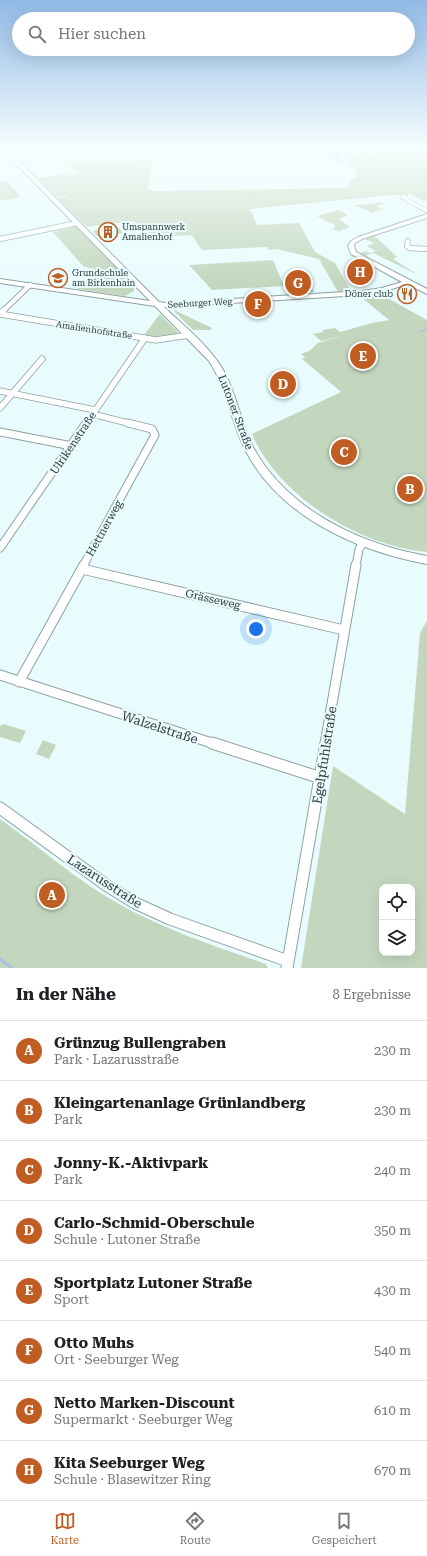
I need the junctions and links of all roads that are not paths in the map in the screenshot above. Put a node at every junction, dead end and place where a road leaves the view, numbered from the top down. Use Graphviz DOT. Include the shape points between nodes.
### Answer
graph roads {
  1 [pos="51,195"];
  2 [pos="406,197"];
  3 [pos="427,211"];
  4 [pos="427,216"];
  5 [pos="77,222"];
  6 [pos="0,239"];
  7 [pos="408,241"];
  8 [pos="427,250"];
  9 [pos="0,281"];
  10 [pos="407,282"];
  11 [pos="30,285"];
  12 [pos="140,287"];
  13 [pos="425,289"];
  14 [pos="125,300"];
  15 [pos="159,305"];
  16 [pos="0,314"];
  17 [pos="189,335"];
  18 [pos="145,338"];
  19 [pos="42,359"];
  20 [pos="0,391"];
  21 [pos="12,394"];
  22 [pos="0,408"];
  23 [pos="94,412"];
  24 [pos="0,432"];
  25 [pos="72,446"];
  26 [pos="362,543"];
  27 [pos="0,548"];
  28 [pos="427,560"];
  29 [pos="82,569"];
  30 [pos="344,630"];
  31 [pos="0,675"];
  32 [pos="19,682"];
  33 [pos="321,778"];
  34 [pos="0,808"];
  35 [pos="287,964"];
  1 -- 5 [label="street, Lutoner Straße"];
  2 -- 3 [label="street" via="402,197"];
  4 -- 10 [label="street" via="359,238 351,246 358,256"];
  5 -- 6 [label="street"];
  5 -- 12 [label="street, Lutoner Straße"];
  7 -- 8 [label="street" via="409,248"];
  9 -- 11 [label="street, Seeburger Weg"];
  10 -- 13 [label="street"];
  10 -- 15 [label="street, Seeburger Weg" via="383,290 362,293"];
  11 -- 14 [label="street, Seeburger Weg"];
  11 -- 16 [label="street"];
  12 -- 14 [label="street" via="138,294"];
  12 -- 15 [label="street, Lutoner Straße"];
  14 -- 15 [label="street, Seeburger Weg"];
  15 -- 17 [label="street, Lutoner Straße"];
  16 -- 18 [label="street, Amalienhofstraße"];
  17 -- 18 [label="street, Amalienhofstraße" via="169,339"];
  17 -- 26 [label="street, Lutoner Straße" via="223,374 248,447 265,473 308,512"];
  18 -- 23 [label="street, Ulrikenstraße"];
  19 -- 21 [label="street"];
  20 -- 21 [label="street"];
  21 -- 22 [label="street"];
  21 -- 23 [label="street"];
  23 -- 25 [label="street, Ulrikenstraße"];
  23 -- 29 [label="street, Hettnerweg" via="152,429 155,435"];
  24 -- 25 [label="street"];
  25 -- 27 [label="street, Ulrikenstraße"];
  26 -- 28 [label="street, Lutoner Straße" via="395,554"];
  26 -- 30 [label="street, Egelpfuhlstraße"];
  29 -- 30 [label="street, Grässeweg"];
  29 -- 32 [label="street, Hettnerweg"];
  30 -- 33 [label="street, Egelpfuhlstraße"];
  31 -- 32 [label="street, Walzelstraße"];
  32 -- 33 [label="street, Walzelstraße"];
  33 -- 35 [label="street, Egelpfuhlstraße"];
  34 -- 35 [label="street, Lazarusstraße" via="106,885 136,903 170,919"];
}
